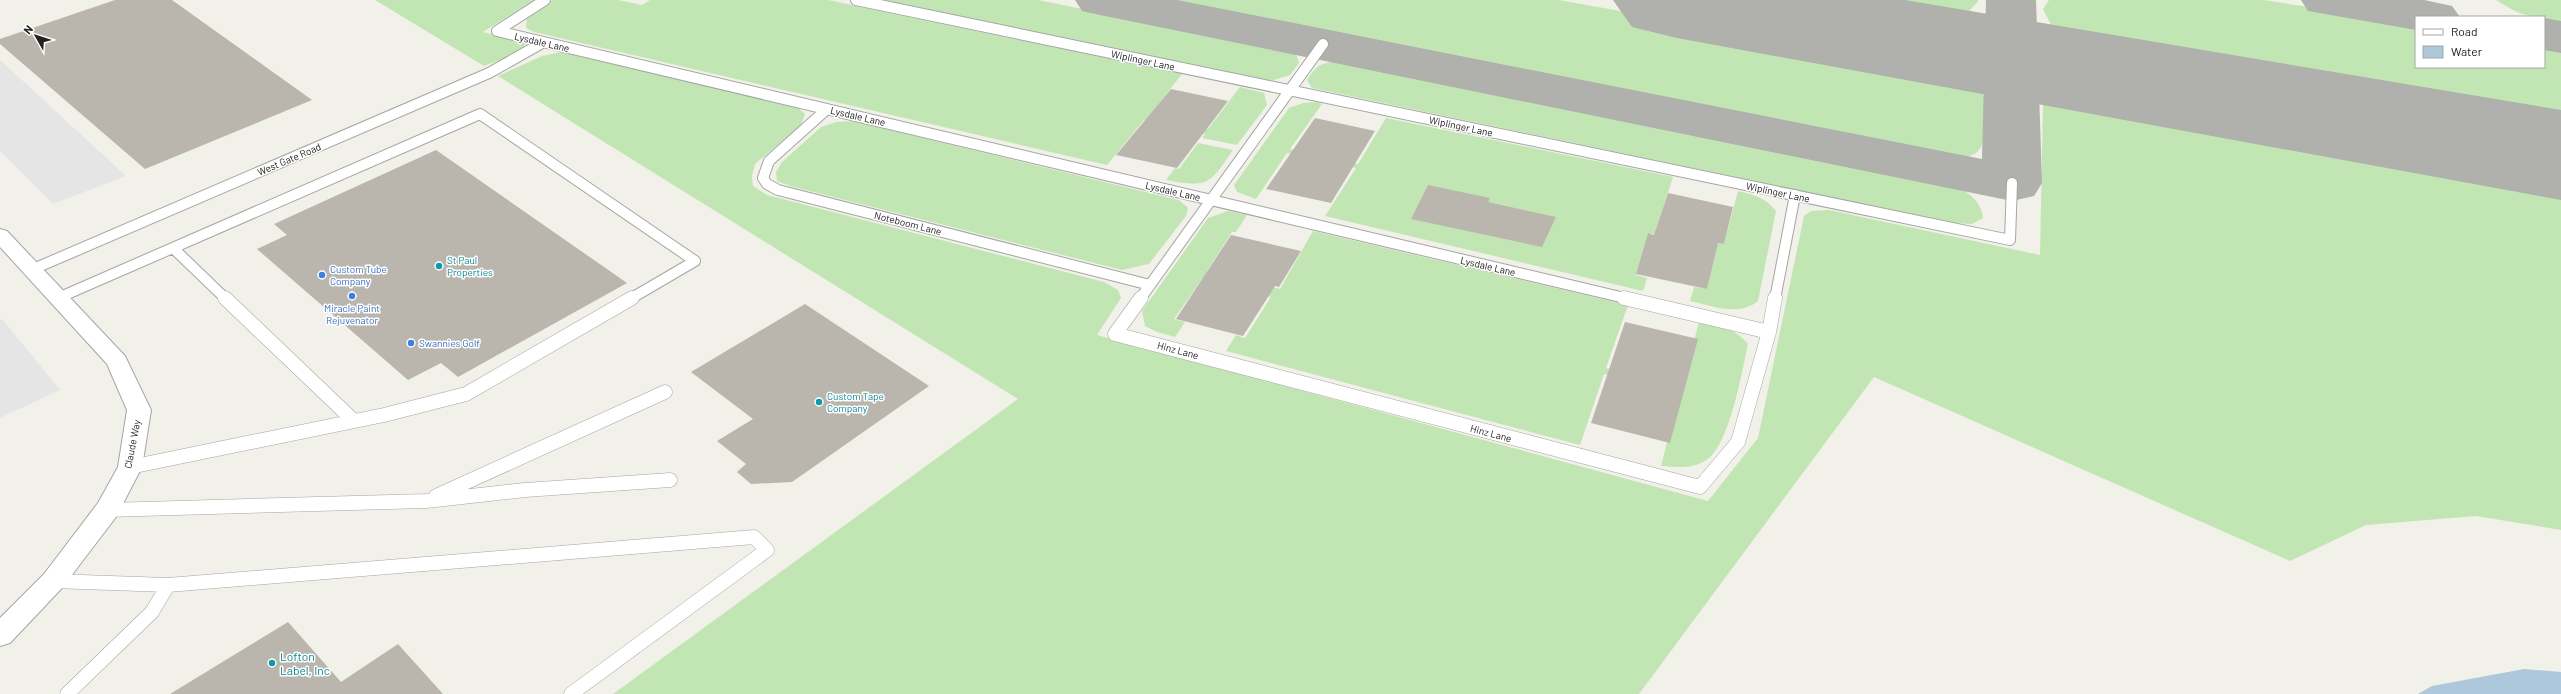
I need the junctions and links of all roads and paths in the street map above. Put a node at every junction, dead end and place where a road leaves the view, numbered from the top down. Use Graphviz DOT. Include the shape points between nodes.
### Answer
graph roads {
  1 [pos="545,0"];
  2 [pos="856,0"];
  3 [pos="544,42"];
  4 [pos="1323,44"];
  5 [pos="1289,90"];
  6 [pos="827,109"];
  7 [pos="2012,183"];
  8 [pos="1795,195"];
  9 [pos="1211,200"];
  10 [pos="0,235"];
  11 [pos="173,248"];
  12 [pos="31,270"];
  13 [pos="1150,285"];
  14 [pos="58,298"];
  15 [pos="1769,332"];
  16 [pos="664,392"];
  17 [pos="354,421"];
  18 [pos="130,467"];
  19 [pos="670,480"];
  20 [pos="426,501"];
  21 [pos="107,510"];
  22 [pos="53,581"];
  23 [pos="168,585"];
  24 [pos="0,635"];
  25 [pos="67,694"];
  26 [pos="571,694"];
  1 -- 3 [label="lane, Lysdale Lane" via="497,31"];
  2 -- 5 [label="lane, Wiplinger Lane"];
  3 -- 6 [label="lane, Lysdale Lane"];
  3 -- 12 [label="lane, West Gate Road" via="489,73"];
  4 -- 5 [label="lane"];
  5 -- 8 [label="lane, Wiplinger Lane"];
  5 -- 9 [label="lane"];
  6 -- 9 [label="lane, Lysdale Lane"];
  6 -- 13 [label="lane, Noteboom Lane" via="770,161 763,178 767,184 778,190"];
  7 -- 8 [label="lane, Wiplinger Lane" via="2010,240"];
  8 -- 15 [label="lane"];
  9 -- 13 [label="lane"];
  9 -- 15 [label="lane, Lysdale Lane"];
  10 -- 12 [label="street, Claude Way"];
  11 -- 14 [label="lane"];
  11 -- 17 [label="lane"];
  11 -- 17 [label="lane" via="480,114 695,261 466,394"];
  12 -- 14 [label="street, Claude Way"];
  13 -- 15 [label="lane, Hinz Lane" via="1115,334 1700,487 1738,442"];
  14 -- 18 [label="street, Claude Way" via="117,361 139,410"];
  16 -- 20 [label="lane"];
  17 -- 18 [label="lane"];
  18 -- 21 [label="street, Claude Way"];
  19 -- 20 [label="lane" via="525,490"];
  20 -- 21 [label="lane"];
  21 -- 22 [label="street, Claude Way"];
  22 -- 23 [label="lane"];
  22 -- 24 [label="street, Claude Way"];
  23 -- 25 [label="lane" via="152,612"];
  23 -- 26 [label="lane" via="754,537 767,550"];
}
